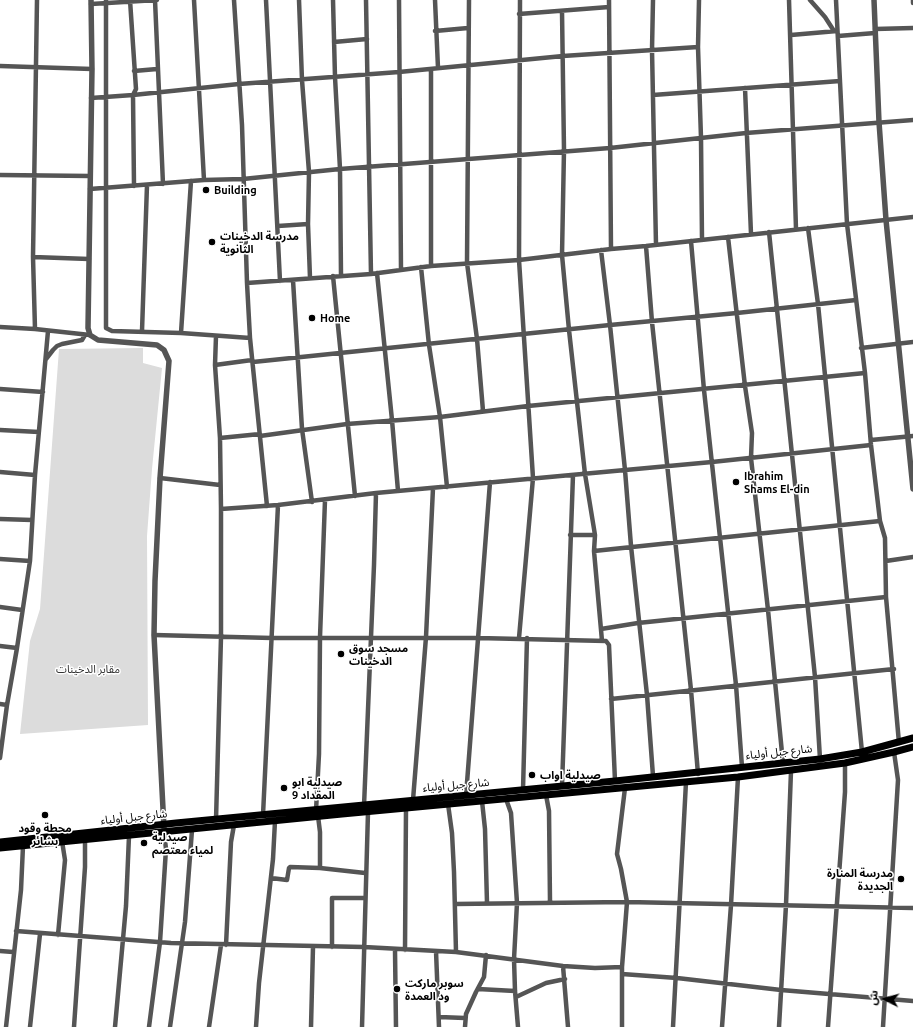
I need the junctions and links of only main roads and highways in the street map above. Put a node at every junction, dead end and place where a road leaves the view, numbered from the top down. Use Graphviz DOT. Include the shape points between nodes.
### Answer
graph roads {
  1 [pos="913,738"];
  2 [pos="913,747"];
  3 [pos="432,802"];
  4 [pos="366,809"];
  5 [pos="317,813"];
  6 [pos="164,829"];
  7 [pos="62,839"];
  8 [pos="0,842"];
  9 [pos="0,848"];
  1 -- 3 [label="main road, شارع جبل أولياء" via="862,752 820,759 466,796"];
  2 -- 3 [label="main road, شارع جبل أولياء" via="845,763 791,771 506,799 448,804"];
  3 -- 4 [label="main road, شارع جبل أولياء" via="406,808"];
  3 -- 4 [label="main road, شارع جبل أولياء" via="413,800"];
  4 -- 5 [label="main road, شارع جبل أولياء"];
  5 -- 6 [label="main road, شارع جبل أولياء" via="263,815"];
  5 -- 6 [label="main road, شارع جبل أولياء" via="275,821 192,830"];
  6 -- 7 [label="main road, شارع جبل أولياء"];
  6 -- 7 [label="main road, شارع جبل أولياء" via="130,836 85,840"];
  7 -- 8 [label="main road, شارع جبل أولياء"];
  7 -- 9 [label="main road, شارع جبل أولياء"];
}
